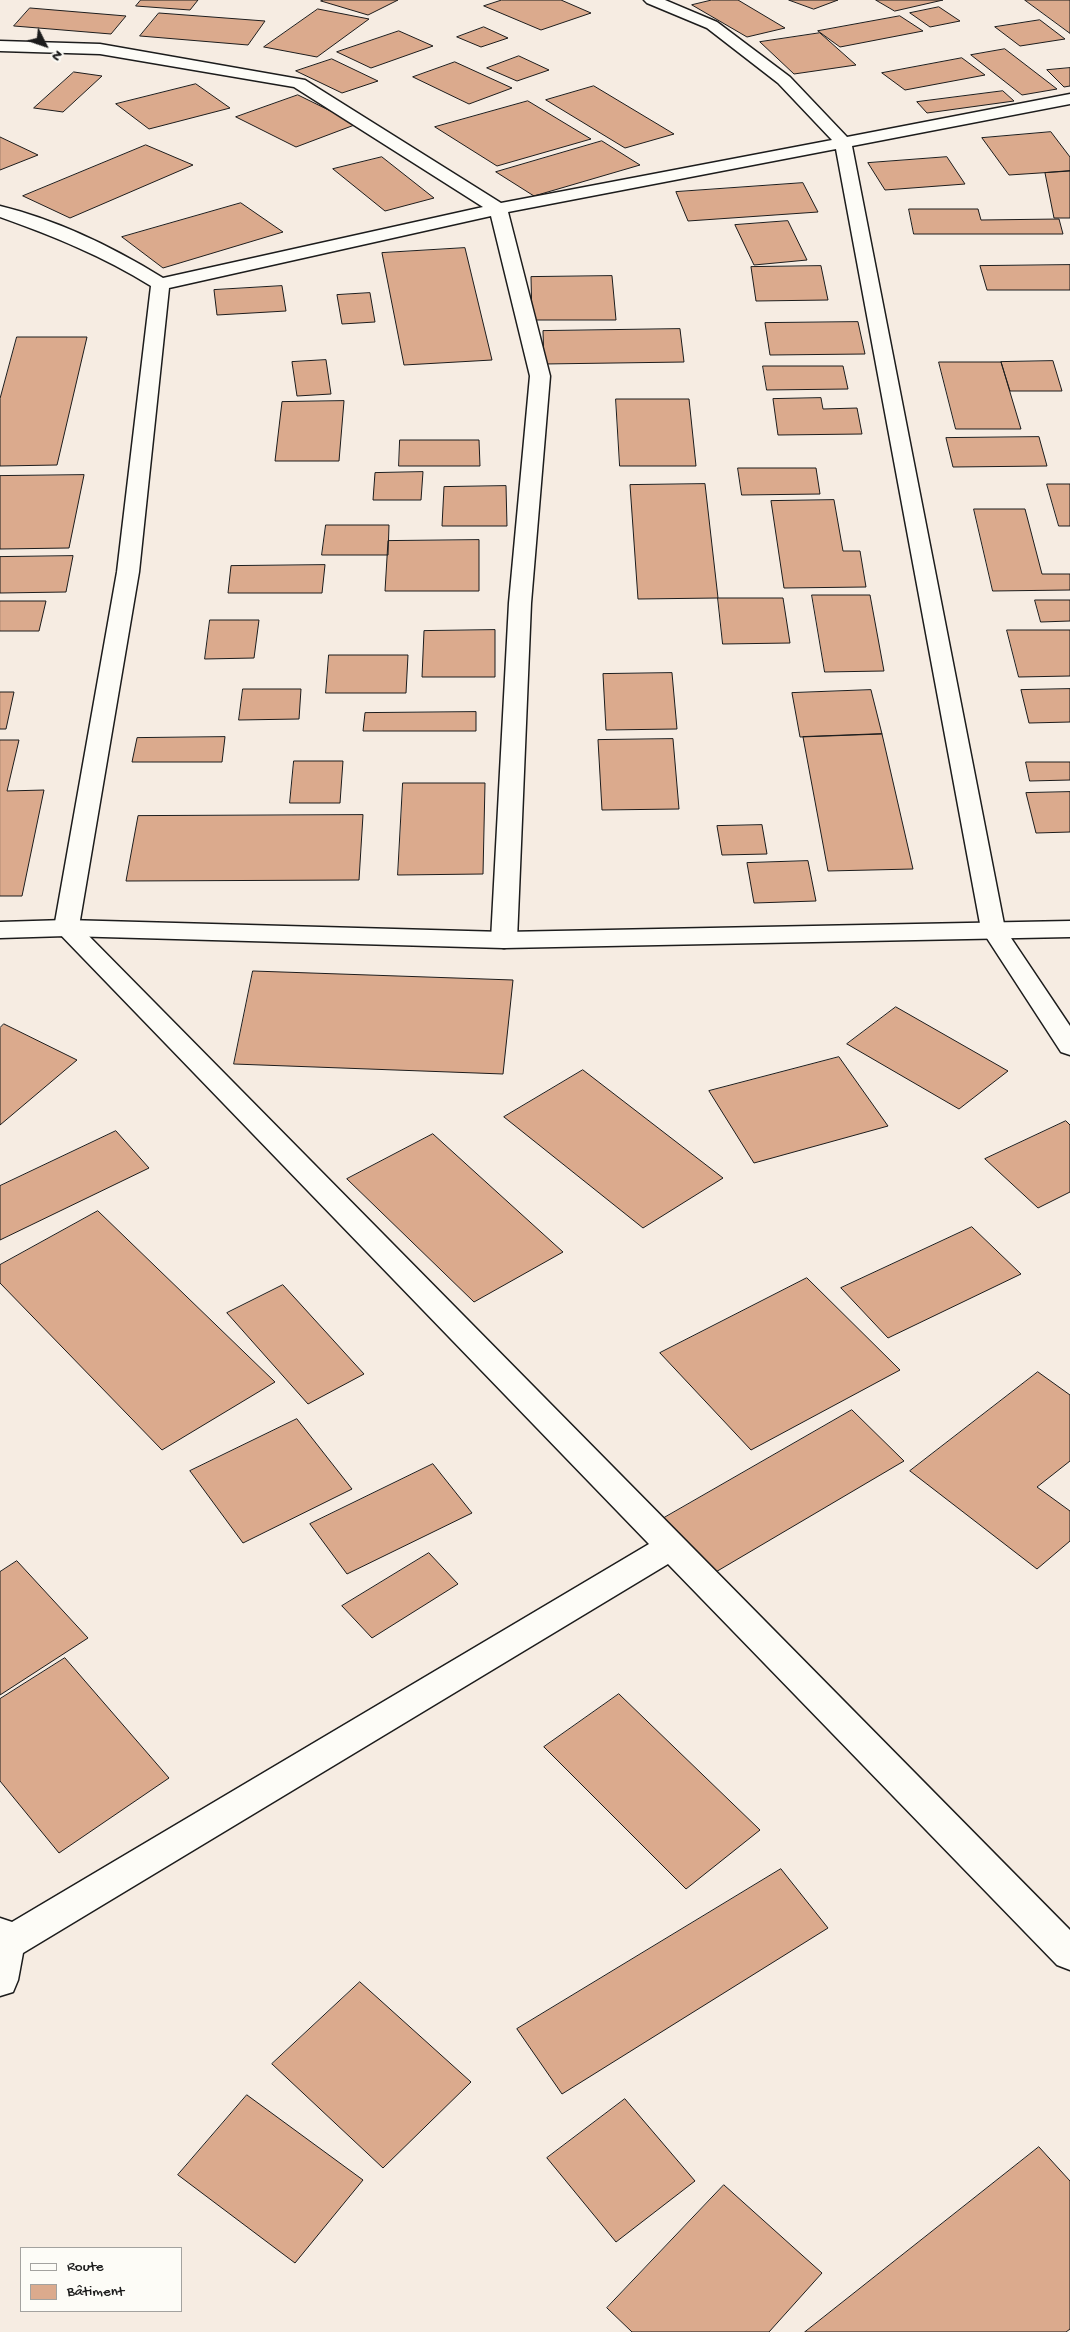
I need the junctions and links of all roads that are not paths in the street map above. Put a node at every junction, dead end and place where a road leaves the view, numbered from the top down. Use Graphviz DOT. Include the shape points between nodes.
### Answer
graph roads {
  1 [pos="652,0"];
  2 [pos="0,46"];
  3 [pos="1070,98"];
  4 [pos="843,142"];
  5 [pos="498,210"];
  6 [pos="0,211"];
  7 [pos="160,284"];
  8 [pos="66,928"];
  9 [pos="993,929"];
  10 [pos="1070,929"];
  11 [pos="0,930"];
  12 [pos="504,940"];
  13 [pos="1070,1046"];
  14 [pos="672,1546"];
  15 [pos="3,1939"];
  16 [pos="1070,1954"];
  17 [pos="0,1980"];
  1 -- 4 [label="street" via="712,25 784,80"];
  2 -- 5 [label="street" via="100,49 298,83"];
  3 -- 4 [label="street"];
  4 -- 5 [label="street"];
  4 -- 9 [label="street"];
  5 -- 7 [label="street"];
  5 -- 12 [label="street" via="540,376 520,603"];
  6 -- 7 [label="street" via="68,235 125,262"];
  7 -- 8 [label="street" via="128,572"];
  8 -- 11 [label="street"];
  8 -- 12 [label="street"];
  8 -- 14 [label="street"];
  9 -- 10 [label="street"];
  9 -- 12 [label="street"];
  9 -- 13 [label="street"];
  14 -- 15 [label="street"];
  14 -- 16 [label="street"];
  15 -- 17 [label="street"];
}
